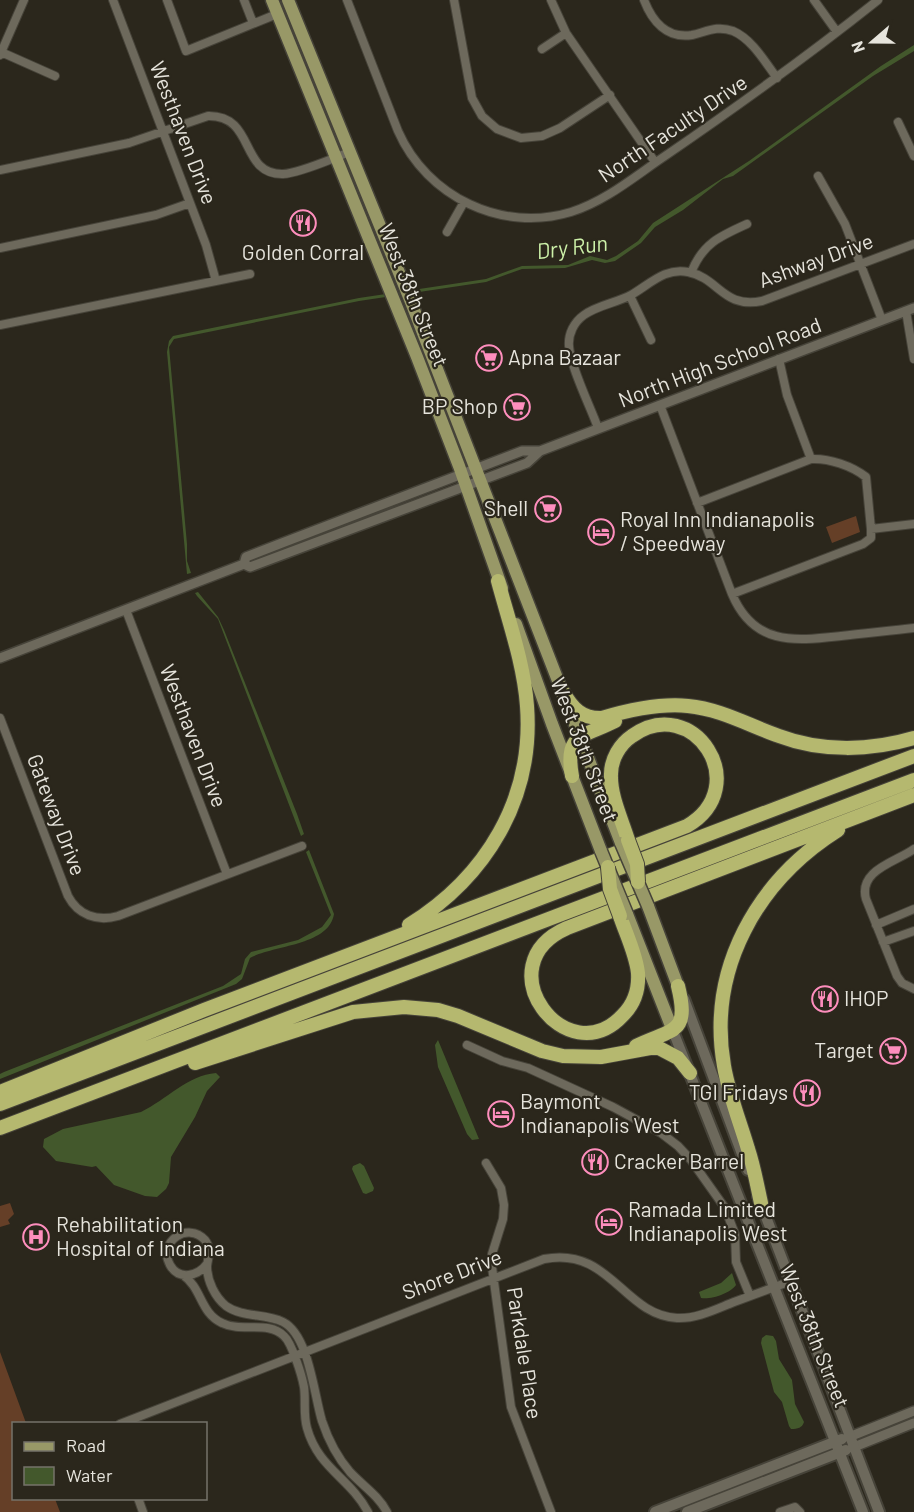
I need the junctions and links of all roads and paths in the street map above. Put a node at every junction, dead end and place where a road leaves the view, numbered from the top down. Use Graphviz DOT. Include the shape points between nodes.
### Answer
graph roads {
  1 [pos="24,0"];
  2 [pos="112,0"];
  3 [pos="167,0"];
  4 [pos="244,0"];
  5 [pos="272,0"];
  6 [pos="288,0"];
  7 [pos="347,0"];
  8 [pos="454,0"];
  9 [pos="551,0"];
  10 [pos="644,0"];
  11 [pos="814,0"];
  12 [pos="878,0"];
  13 [pos="278,14"];
  14 [pos="253,23"];
  15 [pos="837,32"];
  16 [pos="566,33"];
  17 [pos="542,49"];
  18 [pos="1,53"];
  19 [pos="55,76"];
  20 [pos="777,78"];
  21 [pos="610,95"];
  22 [pos="898,122"];
  23 [pos="163,132"];
  24 [pos="350,152"];
  25 [pos="914,156"];
  26 [pos="336,157"];
  27 [pos="656,162"];
  28 [pos="0,170"];
  29 [pos="818,176"];
  30 [pos="464,202"];
  31 [pos="190,203"];
  32 [pos="747,224"];
  33 [pos="447,232"];
  34 [pos="914,244"];
  35 [pos="0,248"];
  36 [pos="861,265"];
  37 [pos="691,273"];
  38 [pos="250,274"];
  39 [pos="216,281"];
  40 [pos="630,296"];
  41 [pos="910,310"];
  42 [pos="882,320"];
  43 [pos="0,325"];
  44 [pos="651,340"];
  45 [pos="779,359"];
  46 [pos="914,359"];
  47 [pos="660,405"];
  48 [pos="598,428"];
  49 [pos="811,459"];
  50 [pos="479,475"];
  51 [pos="463,481"];
  52 [pos="697,503"];
  53 [pos="914,524"];
  54 [pos="872,529"];
  55 [pos="498,581"];
  56 [pos="732,594"];
  57 [pos="126,610"];
  58 [pos="914,628"];
  59 [pos="0,658"];
  60 [pos="563,692"];
  61 [pos="633,711"];
  62 [pos="0,718"];
  63 [pos="580,738"];
  64 [pos="914,738"];
  65 [pos="914,756"];
  66 [pos="572,776"];
  67 [pos="914,780"];
  68 [pos="914,795"];
  69 [pos="880,808"];
  70 [pos="625,842"];
  71 [pos="302,846"];
  72 [pos="914,849"];
  73 [pos="608,867"];
  74 [pos="227,874"];
  75 [pos="638,882"];
  76 [pos="914,909"];
  77 [pos="624,915"];
  78 [pos="876,925"];
  79 [pos="914,931"];
  80 [pos="883,942"];
  81 [pos="359,950"];
  82 [pos="678,986"];
  83 [pos="914,989"];
  84 [pos="673,1031"];
  85 [pos="467,1045"];
  86 [pos="621,1054"];
  87 [pos="690,1073"];
  88 [pos="0,1092"];
  89 [pos="81,1098"];
  90 [pos="0,1104"];
  91 [pos="0,1128"];
  92 [pos="486,1163"];
  93 [pos="761,1203"];
  94 [pos="207,1264"];
  95 [pos="181,1274"];
  96 [pos="494,1278"];
  97 [pos="790,1281"];
  98 [pos="773,1288"];
  99 [pos="750,1296"];
  100 [pos="303,1352"];
  101 [pos="294,1356"];
  102 [pos="914,1411"];
  103 [pos="125,1422"];
  104 [pos="914,1423"];
  105 [pos="852,1442"];
  106 [pos="838,1447"];
  107 [pos="368,1512"];
  108 [pos="387,1512"];
  109 [pos="551,1512"];
  110 [pos="655,1512"];
  111 [pos="687,1512"];
  112 [pos="781,1512"];
  113 [pos="800,1512"];
  114 [pos="863,1512"];
  115 [pos="879,1512"];
  1 -- 18 [label="street"];
  2 -- 23 [label="street, Westhaven Drive"];
  3 -- 14 [label="street" via="186,51"];
  4 -- 14 [label="street"];
  5 -- 13 [label="main road, West 38th Street"];
  6 -- 24 [label="main road, West 38th Street"];
  7 -- 30 [label="street, North Faculty Drive" via="404,144 428,177"];
  8 -- 21 [label="street" via="471,95 480,114 497,129 521,138 542,136"];
  9 -- 16 [label="street"];
  10 -- 20 [label="street" via="657,24 671,33 688,35 722,29 741,35"];
  11 -- 15 [label="street"];
  12 -- 15 [label="street, North Faculty Drive"];
  13 -- 14 [label="street"];
  13 -- 26 [label="main road, West 38th Street"];
  15 -- 20 [label="street, North Faculty Drive"];
  16 -- 17 [label="street"];
  16 -- 21 [label="street"];
  18 -- 19 [label="street"];
  20 -- 27 [label="street, North Faculty Drive"];
  21 -- 27 [label="street"];
  22 -- 25 [label="street"];
  23 -- 26 [label="street" via="202,117 223,118 240,130 257,163 275,173 290,173"];
  23 -- 28 [label="street"];
  23 -- 31 [label="street, Westhaven Drive"];
  24 -- 26 [label="street"];
  24 -- 50 [label="main road, West 38th Street"];
  26 -- 51 [label="main road, West 38th Street"];
  27 -- 30 [label="street, North Faculty Drive" via="598,201 561,214 504,216"];
  29 -- 36 [label="street" via="839,210"];
  30 -- 33 [label="street"];
  31 -- 35 [label="street" via="156,215"];
  31 -- 39 [label="street, Westhaven Drive"];
  32 -- 37 [label="street" via="707,246"];
  34 -- 36 [label="street, Ashway Drive"];
  36 -- 37 [label="street, Ashway Drive" via="751,303 729,297"];
  36 -- 42 [label="street"];
  37 -- 40 [label="street" via="665,274"];
  38 -- 39 [label="street"];
  39 -- 43 [label="street"];
  40 -- 44 [label="street"];
  40 -- 48 [label="street" via="585,314 570,335 570,355"];
  41 -- 42 [label="street, North High School Road"];
  41 -- 46 [label="street"];
  42 -- 45 [label="street, North High School Road"];
  45 -- 47 [label="street, North High School Road"];
  45 -- 49 [label="street"];
  47 -- 48 [label="street, North High School Road"];
  47 -- 52 [label="street"];
  48 -- 50 [label="street, North High School Road" via="540,451 527,462"];
  49 -- 52 [label="street"];
  49 -- 54 [label="street" via="856,469 866,477"];
  50 -- 51 [label="street, North High School Road"];
  50 -- 60 [label="main road, West 38th Street"];
  51 -- 55 [label="main road, West 38th Street"];
  51 -- 57 [label="street, North High School Road" via="250,567 244,564"];
  52 -- 56 [label="street"];
  53 -- 54 [label="street"];
  54 -- 56 [label="street" via="871,538 863,544"];
  55 -- 66 [label="main road, West 38th Street"];
  55 -- 81 [label="highway" via="527,706 527,742 513,804 497,838 459,887 405,928"];
  56 -- 58 [label="street" via="738,608 758,628 795,640"];
  57 -- 59 [label="street, North High School Road"];
  57 -- 74 [label="street, Westhaven Drive"];
  60 -- 61 [label="highway" via="576,711 594,718"];
  60 -- 63 [label="main road, West 38th Street"];
  61 -- 63 [label="highway"];
  61 -- 64 [label="highway" via="695,707 723,713 790,740 831,747 872,746"];
  62 -- 74 [label="street, Gateway Drive" via="68,896 74,906 90,917 115,917"];
  63 -- 66 [label="highway" via="569,753"];
  63 -- 70 [label="main road, West 38th Street"];
  65 -- 90 [label="highway"];
  66 -- 73 [label="main road, West 38th Street, bridge"];
  67 -- 89 [label="highway"];
  68 -- 69 [label="highway"];
  69 -- 77 [label="highway" via="553,935 536,956 531,982 540,1007 559,1025 578,1031 599,1030 618,1020 632,1004 638,970"];
  69 -- 93 [label="highway" via="819,842 784,872 755,909 730,965 722,1011 723,1057"];
  70 -- 75 [label="highway, bridge" via="637,864"];
  70 -- 81 [label="highway" via="611,785 611,769 619,749 634,734 653,726 675,726 694,734 712,754 717,780 713,801 696,821"];
  71 -- 74 [label="street"];
  72 -- 78 [label="street" via="874,872 866,884 865,896"];
  73 -- 77 [label="highway, bridge" via="610,889"];
  75 -- 82 [label="main road, West 38th Street, bridge"];
  76 -- 78 [label="street"];
  77 -- 84 [label="main road, West 38th Street"];
  78 -- 80 [label="street"];
  79 -- 80 [label="street"];
  80 -- 83 [label="street" via="899,980"];
  81 -- 88 [label="highway"];
  82 -- 84 [label="highway" via="682,1017"];
  82 -- 93 [label="main road, West 38th Street"];
  84 -- 86 [label="highway"];
  84 -- 87 [label="main road, West 38th Street"];
  85 -- 99 [label="street" via="613,1107 678,1146 725,1208 735,1234 736,1262"];
  86 -- 87 [label="highway" via="650,1048 664,1050 678,1058"];
  86 -- 89 [label="highway" via="563,1056 448,1013 425,1008 384,1008 353,1012 124,1089"];
  87 -- 98 [label="main road, West 38th Street"];
  89 -- 91 [label="highway"];
  92 -- 96 [label="street, Parkdale Place" via="501,1188 504,1205 492,1254"];
  93 -- 97 [label="main road, West 38th Street"];
  94 -- 95 [label="street" via="196,1274"];
  94 -- 95 [label="street" via="209,1249 203,1238 179,1234 169,1244 167,1255 172,1268"];
  94 -- 100 [label="street" via="212,1288 224,1303 241,1313 286,1324 296,1334"];
  95 -- 101 [label="street" via="195,1287 203,1307 217,1320 235,1327 277,1330 288,1341"];
  96 -- 99 [label="street, Shore Drive" via="544,1259 576,1259 600,1270 647,1308 662,1316 679,1318 699,1316"];
  96 -- 100 [label="street, Shore Drive"];
  96 -- 109 [label="street, Parkdale Place" via="511,1407"];
  97 -- 98 [label="street, Shore Drive"];
  97 -- 105 [label="main road, West 38th Street"];
  98 -- 99 [label="street, Shore Drive"];
  98 -- 106 [label="main road, West 38th Street"];
  100 -- 101 [label="street, Shore Drive"];
  100 -- 108 [label="street" via="330,1442 346,1467 375,1494"];
  101 -- 103 [label="street, Shore Drive"];
  101 -- 107 [label="street" via="303,1383 311,1441"];
  102 -- 105 [label="street"];
  104 -- 105 [label="street"];
  105 -- 106 [label="main road"];
  105 -- 115 [label="main road, West 38th Street"];
  106 -- 110 [label="main road"];
  106 -- 111 [label="main road"];
  106 -- 114 [label="main road, West 38th Street"];
  112 -- 113 [label="street" via="795,1507"];
}
